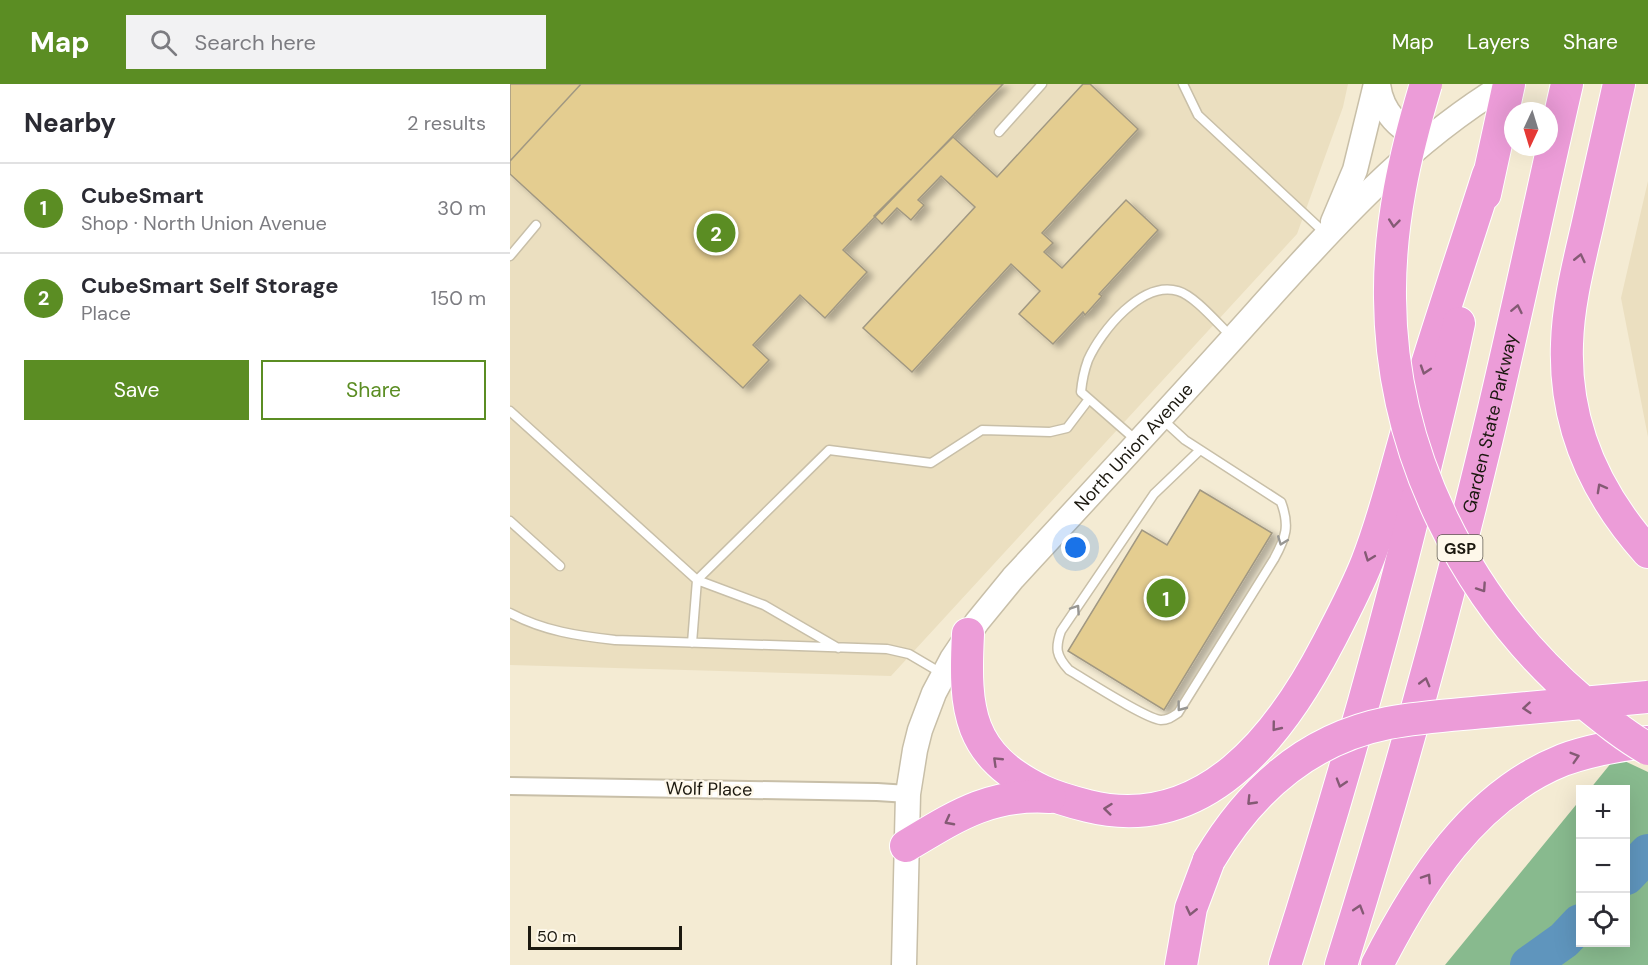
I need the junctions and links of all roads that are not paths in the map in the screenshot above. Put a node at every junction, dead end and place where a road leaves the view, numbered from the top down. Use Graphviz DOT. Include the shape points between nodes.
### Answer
graph roads {
  1 [pos="1042,84"];
  2 [pos="1183,84"];
  3 [pos="1377,84"];
  4 [pos="1426,84"];
  5 [pos="1508,84"];
  6 [pos="1567,84"];
  7 [pos="1619,84"];
  8 [pos="999,132"];
  9 [pos="1428,139"];
  10 [pos="1488,175"];
  11 [pos="536,225"];
  12 [pos="1327,235"];
  13 [pos="510,256"];
  14 [pos="1233,339"];
  15 [pos="1089,399"];
  16 [pos="510,411"];
  17 [pos="1161,417"];
  18 [pos="1138,443"];
  19 [pos="1200,450"];
  20 [pos="510,521"];
  21 [pos="1641,544"];
  22 [pos="560,566"];
  23 [pos="697,580"];
  24 [pos="510,613"];
  25 [pos="968,634"];
  26 [pos="692,643"];
  27 [pos="838,648"];
  28 [pos="943,675"];
  29 [pos="1648,697"];
  30 [pos="1639,745"];
  31 [pos="510,786"];
  32 [pos="908,795"];
  33 [pos="1065,800"];
  34 [pos="906,846"];
  35 [pos="904,965"];
  36 [pos="1181,965"];
  37 [pos="1285,965"];
  38 [pos="1341,965"];
  39 [pos="1377,965"];
  1 -- 8 [label="lane"];
  2 -- 12 [label="lane" via="1198,115"];
  3 -- 9 [label="street" via="1394,120"];
  3 -- 12 [label="street" via="1355,170"];
  4 -- 30 [label="highway, one-way, bridge" via="1401,177 1391,264 1394,357 1425,481 1456,546 1497,611 1554,675"];
  5 -- 9 [label="street, North Union Avenue"];
  5 -- 10 [label="highway"];
  38 -- 6 [label="highway, Garden State Parkway / GSP, one-way" via="1442,619 1499,389"];
  21 -- 7 [label="highway, one-way" via="1602,492 1586,456 1575,420 1567,364 1574,285"];
  9 -- 12 [label="street, North Union Avenue"];
  10 -- 33 [label="highway, one-way" via="1367,561 1338,626 1296,700 1264,741 1236,768 1179,802 1130,811"];
  10 -- 37 [label="highway, one-way" via="1450,364 1392,599"];
  11 -- 13 [label="lane"];
  12 -- 14 [label="street, North Union Avenue"];
  14 -- 15 [label="lane" via="1186,294 1166,289 1152,292 1121,314 1096,346 1083,376 1081,392"];
  14 -- 17 [label="street, North Union Avenue"];
  15 -- 18 [label="lane"];
  15 -- 23 [label="lane" via="1067,428 1050,432 982,430 931,463 829,450"];
  16 -- 23 [label="lane"];
  17 -- 18 [label="street, North Union Avenue"];
  17 -- 19 [label="lane"];
  18 -- 25 [label="street, North Union Avenue" via="1013,578"];
  19 -- 19 [label="lane, one-way" via="1281,502 1287,519 1285,540 1178,713 1159,720 1069,670 1060,661 1056,645 1061,631 1154,494"];
  20 -- 22 [label="lane"];
  23 -- 26 [label="lane"];
  23 -- 27 [label="lane" via="764,605"];
  24 -- 26 [label="lane" via="545,629 582,637"];
  25 -- 28 [label="street, North Union Avenue"];
  33 -- 25 [label="highway, one-way" via="1009,772 989,754 968,698"];
  26 -- 27 [label="lane"];
  27 -- 28 [label="lane" via="899,651"];
  28 -- 32 [label="street, North Union Avenue" via="920,730"];
  29 -- 36 [label="highway, one-way, bridge" via="1387,723 1351,733 1302,758 1260,791 1237,816 1209,860 1191,908"];
  39 -- 30 [label="highway, one-way" via="1437,864 1491,805 1519,783 1549,767 1582,754"];
  31 -- 32 [label="street, Wolf Place"];
  32 -- 34 [label="street, North Union Avenue"];
  33 -- 34 [label="highway, one-way" via="1017,796 988,802"];
  34 -- 35 [label="street, North Union Avenue"];
}
